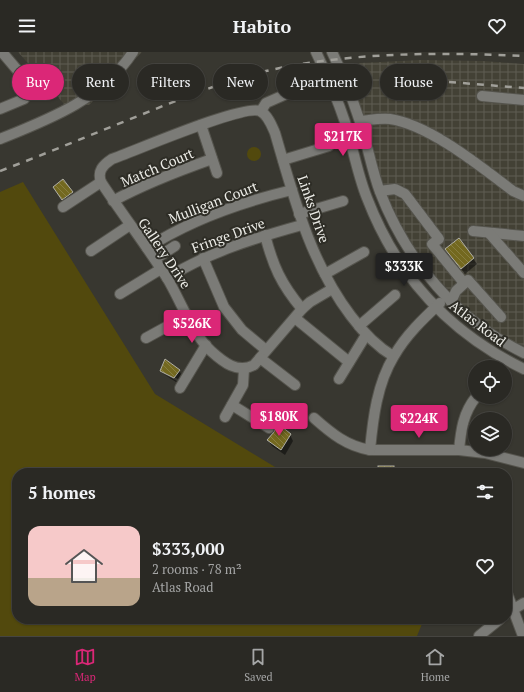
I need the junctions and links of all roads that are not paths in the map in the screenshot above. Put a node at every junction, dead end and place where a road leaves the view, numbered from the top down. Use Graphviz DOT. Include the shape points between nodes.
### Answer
graph roads {
  1 [pos="2,52"];
  2 [pos="133,52"];
  3 [pos="316,52"];
  4 [pos="332,52"];
  5 [pos="322,64"];
  6 [pos="482,96"];
  7 [pos="276,99"];
  8 [pos="336,100"];
  9 [pos="524,100"];
  10 [pos="0,109"];
  11 [pos="261,111"];
  12 [pos="360,121"];
  13 [pos="201,125"];
  14 [pos="0,139"];
  15 [pos="329,146"];
  16 [pos="212,159"];
  17 [pos="283,160"];
  18 [pos="216,173"];
  19 [pos="100,180"];
  20 [pos="292,190"];
  21 [pos="380,191"];
  22 [pos="524,196"];
  23 [pos="113,201"];
  24 [pos="343,201"];
  25 [pos="63,207"];
  26 [pos="299,214"];
  27 [pos="130,225"];
  28 [pos="302,225"];
  29 [pos="473,231"];
  30 [pos="489,233"];
  31 [pos="265,235"];
  32 [pos="524,236"];
  33 [pos="174,246"];
  34 [pos="146,248"];
  35 [pos="91,251"];
  36 [pos="364,252"];
  37 [pos="203,258"];
  38 [pos="511,258"];
  39 [pos="154,259"];
  40 [pos="524,260"];
  41 [pos="161,269"];
  42 [pos="324,274"];
  43 [pos="524,274"];
  44 [pos="167,278"];
  45 [pos="464,283"];
  46 [pos="332,289"];
  47 [pos="120,294"];
  48 [pos="395,295"];
  49 [pos="449,300"];
  50 [pos="435,308"];
  51 [pos="302,309"];
  52 [pos="188,315"];
  53 [pos="501,317"];
  54 [pos="295,318"];
  55 [pos="359,326"];
  56 [pos="366,335"];
  57 [pos="146,338"];
  58 [pos="206,345"];
  59 [pos="524,353"];
  60 [pos="263,354"];
  61 [pos="393,356"];
  62 [pos="349,362"];
  63 [pos="244,369"];
  64 [pos="524,369"];
  65 [pos="339,379"];
  66 [pos="295,386"];
  67 [pos="180,388"];
  68 [pos="470,404"];
  69 [pos="232,405"];
  70 [pos="225,417"];
  71 [pos="314,418"];
  72 [pos="269,428"];
  73 [pos="370,450"];
  74 [pos="459,450"];
  75 [pos="524,463"];
  76 [pos="524,603"];
  77 [pos="512,610"];
  78 [pos="512,615"];
  79 [pos="494,624"];
  80 [pos="479,636"];
  81 [pos="523,636"];
  1 -- 10 [label="street" via="24,78 30,90 24,100"];
  2 -- 14 [label="street" via="101,89 74,106"];
  3 -- 5 [label="street, Atlas Road"];
  4 -- 12 [label="street, Atlas Road"];
  6 -- 9 [label="street"];
  7 -- 11 [label="street" via="266,103"];
  8 -- 50 [label="street, Atlas Road" via="366,196 379,226 397,259"];
  11 -- 13 [label="street" via="243,112"];
  11 -- 17 [label="street, Links Drive" via="269,120"];
  12 -- 21 [label="street, Atlas Road"];
  12 -- 22 [label="street" via="391,119 424,131 455,148 513,191"];
  13 -- 16 [label="street"];
  13 -- 19 [label="street" via="112,159 103,164"];
  15 -- 17 [label="street"];
  16 -- 18 [label="street"];
  16 -- 23 [label="street, Match Court" via="130,191"];
  17 -- 20 [label="street, Links Drive"];
  19 -- 23 [label="street, Gallery Drive"];
  19 -- 25 [label="street"];
  20 -- 26 [label="street, Links Drive"];
  20 -- 34 [label="street, Mulligan Court" via="217,213 168,234"];
  21 -- 45 [label="street" via="395,190 405,194 439,239 432,244"];
  21 -- 49 [label="street, Atlas Road" via="409,251"];
  23 -- 27 [label="street, Gallery Drive"];
  24 -- 26 [label="street"];
  26 -- 28 [label="street, Links Drive"];
  27 -- 34 [label="street, Gallery Drive"];
  27 -- 35 [label="street"];
  28 -- 31 [label="street, Fringe Drive"];
  28 -- 42 [label="street, Links Drive"];
  29 -- 30 [label="street"];
  30 -- 32 [label="street"];
  30 -- 38 [label="street"];
  31 -- 37 [label="street, Fringe Drive"];
  31 -- 51 [label="street" via="283,286"];
  33 -- 39 [label="street"];
  34 -- 39 [label="street, Gallery Drive"];
  36 -- 42 [label="street"];
  37 -- 44 [label="street, Fringe Drive"];
  37 -- 60 [label="street" via="224,307"];
  38 -- 40 [label="street"];
  38 -- 43 [label="street"];
  39 -- 41 [label="street, Gallery Drive"];
  41 -- 44 [label="street, Gallery Drive"];
  41 -- 47 [label="street"];
  42 -- 46 [label="street, Links Drive"];
  44 -- 52 [label="street, Gallery Drive"];
  45 -- 49 [label="street"];
  45 -- 53 [label="street" via="468,280"];
  46 -- 51 [label="street"];
  46 -- 55 [label="street, Links Drive"];
  48 -- 55 [label="street"];
  49 -- 50 [label="street"];
  49 -- 59 [label="street, Atlas Road" via="493,336"];
  50 -- 61 [label="street"];
  50 -- 64 [label="street, Atlas Road" via="485,348"];
  51 -- 54 [label="street"];
  52 -- 57 [label="street"];
  52 -- 58 [label="street, Gallery Drive"];
  54 -- 60 [label="street"];
  54 -- 62 [label="street"];
  55 -- 56 [label="street, Links Drive"];
  56 -- 61 [label="street, Links Drive"];
  56 -- 62 [label="street"];
  58 -- 63 [label="street, Gallery Drive" via="231,366"];
  58 -- 67 [label="street"];
  60 -- 63 [label="street" via="254,365"];
  60 -- 66 [label="street"];
  61 -- 73 [label="street" via="376,403"];
  62 -- 65 [label="street"];
  63 -- 69 [label="street" via="243,384"];
  68 -- 74 [label="street" via="463,420"];
  69 -- 70 [label="street"];
  69 -- 72 [label="street"];
  71 -- 73 [label="street" via="345,443"];
  73 -- 74 [label="street"];
  74 -- 75 [label="street" via="485,453"];
  76 -- 77 [label="street"];
  78 -- 81 [label="street"];
  79 -- 80 [label="street"];
}
